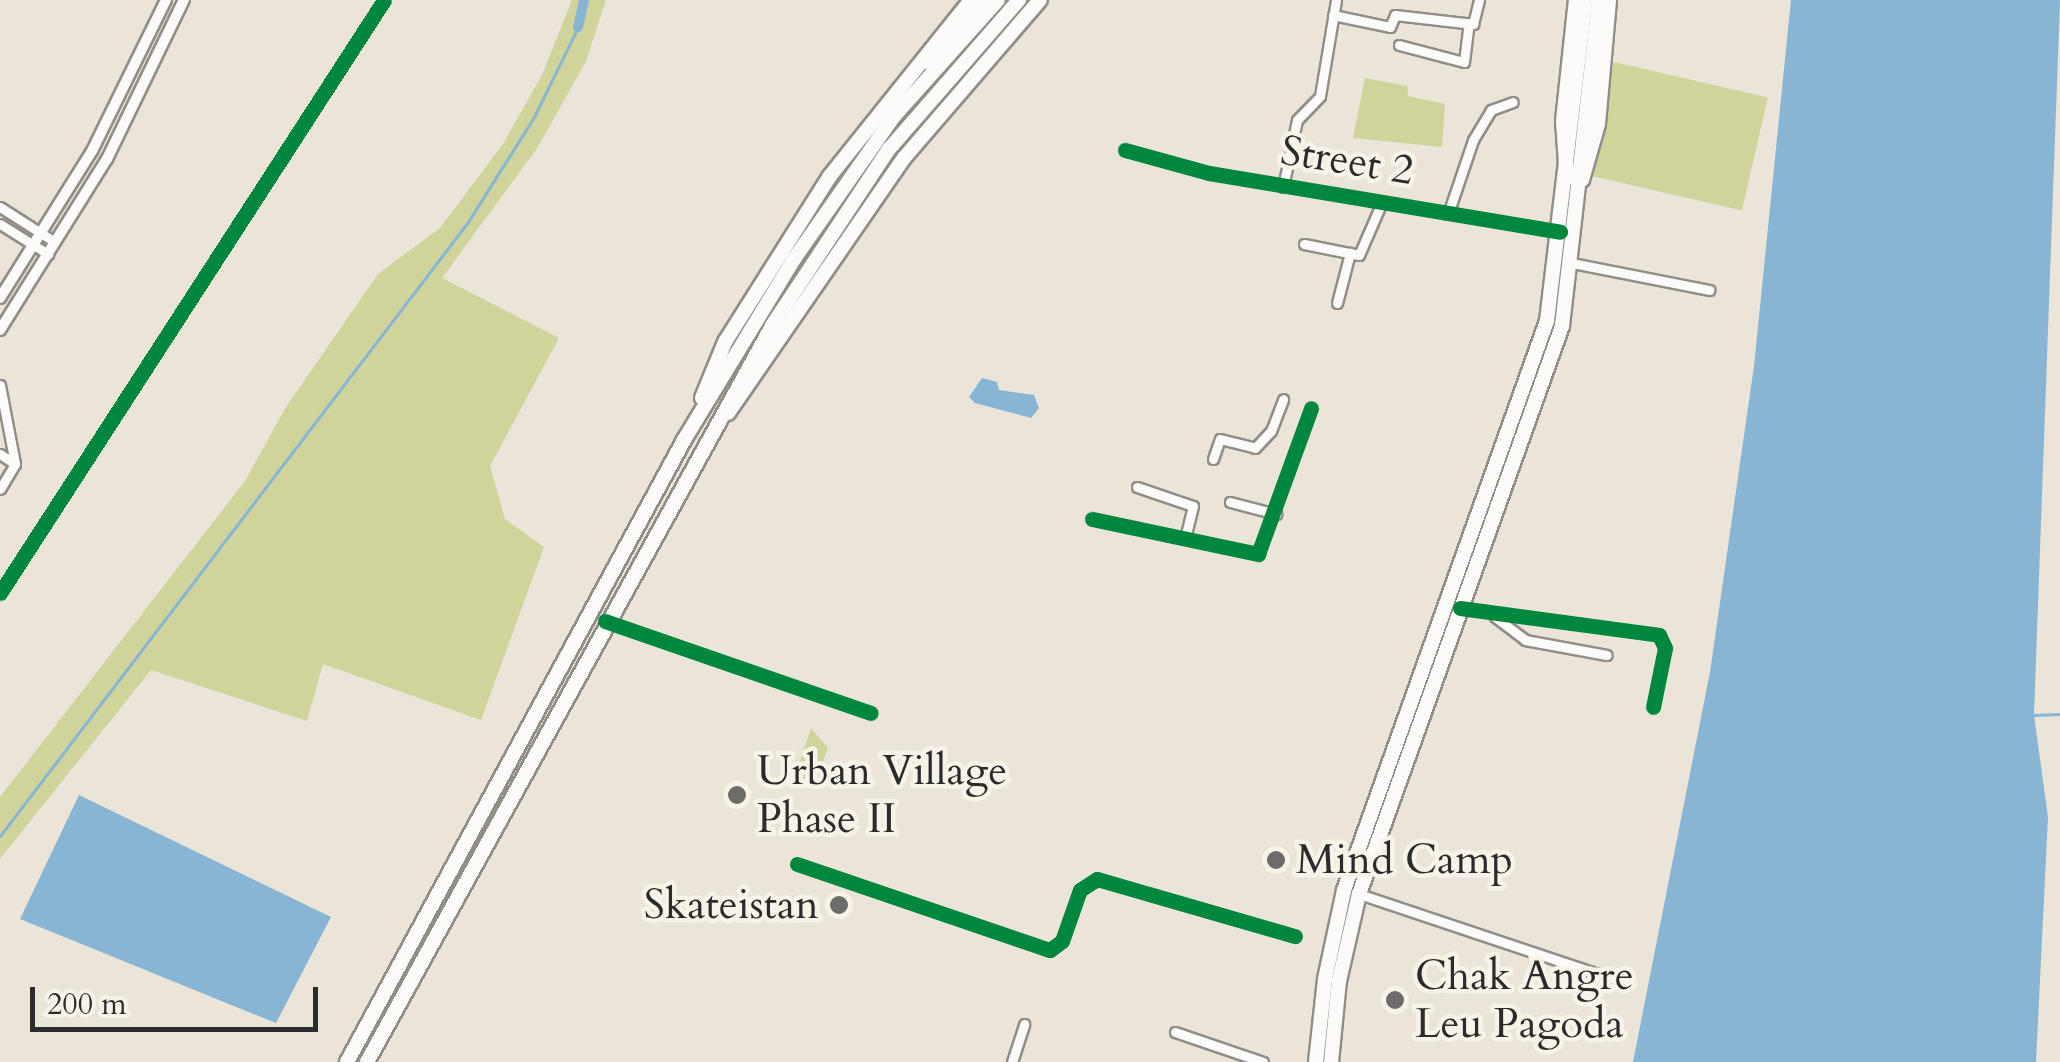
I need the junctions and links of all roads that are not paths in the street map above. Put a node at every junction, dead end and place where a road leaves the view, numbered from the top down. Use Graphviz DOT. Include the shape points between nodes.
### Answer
graph roads {
  1 [pos="166,0"];
  2 [pos="184,0"];
  3 [pos="384,0"];
  4 [pos="971,0"];
  5 [pos="985,0"];
  6 [pos="998,0"];
  7 [pos="1020,0"];
  8 [pos="1040,0"];
  9 [pos="1336,0"];
  10 [pos="1479,0"];
  11 [pos="1576,0"];
  12 [pos="1586,0"];
  13 [pos="1599,0"];
  14 [pos="1610,0"];
  15 [pos="1334,15"];
  16 [pos="1470,23"];
  17 [pos="151,36"];
  18 [pos="165,43"];
  19 [pos="1399,45"];
  20 [pos="902,82"];
  21 [pos="1514,102"];
  22 [pos="1580,115"];
  23 [pos="1125,150"];
  24 [pos="1574,179"];
  25 [pos="1283,187"];
  26 [pos="1382,202"];
  27 [pos="0,207"];
  28 [pos="1448,214"];
  29 [pos="0,224"];
  30 [pos="40,232"];
  31 [pos="1560,232"];
  32 [pos="56,242"];
  33 [pos="1304,244"];
  34 [pos="33,245"];
  35 [pos="1350,253"];
  36 [pos="48,254"];
  37 [pos="1572,262"];
  38 [pos="1709,290"];
  39 [pos="0,298"];
  40 [pos="1336,302"];
  41 [pos="746,308"];
  42 [pos="773,324"];
  43 [pos="0,330"];
  44 [pos="0,386"];
  45 [pos="1283,399"];
  46 [pos="1311,408"];
  47 [pos="684,440"];
  48 [pos="0,454"];
  49 [pos="1213,459"];
  50 [pos="15,464"];
  51 [pos="4,472"];
  52 [pos="1136,487"];
  53 [pos="0,489"];
  54 [pos="1230,502"];
  55 [pos="1276,514"];
  56 [pos="1092,519"];
  57 [pos="1185,537"];
  58 [pos="0,593"];
  59 [pos="1460,608"];
  60 [pos="1495,617"];
  61 [pos="606,621"];
  62 [pos="1608,655"];
  63 [pos="1425,684"];
  64 [pos="1653,708"];
  65 [pos="870,713"];
  66 [pos="1370,838"];
  67 [pos="797,864"];
  68 [pos="1359,894"];
  69 [pos="1295,936"];
  70 [pos="1610,978"];
  71 [pos="1024,1024"];
  72 [pos="1175,1032"];
  73 [pos="347,1062"];
  74 [pos="367,1062"];
  75 [pos="1012,1062"];
  76 [pos="1263,1062"];
  77 [pos="1316,1062"];
  78 [pos="1331,1062"];
  1 -- 17 [label="street"];
  2 -- 18 [label="street"];
  3 -- 58 [label="street"];
  4 -- 20 [label="main road"];
  5 -- 20 [label="main road"];
  6 -- 42 [label="main road" via="914,93 844,186"];
  7 -- 42 [label="main road" via="927,103"];
  8 -- 42 [label="main road"];
  9 -- 15 [label="street"];
  10 -- 16 [label="street"];
  11 -- 24 [label="main road" via="1564,121"];
  12 -- 22 [label="main road"];
  13 -- 22 [label="main road"];
  14 -- 24 [label="main road" via="1598,124"];
  15 -- 16 [label="street" via="1392,27 1396,16"];
  15 -- 25 [label="street" via="1320,96 1297,120"];
  16 -- 19 [label="street" via="1464,62"];
  17 -- 18 [label="street"];
  17 -- 30 [label="street"];
  18 -- 32 [label="street"];
  20 -- 41 [label="main road" via="830,176"];
  21 -- 28 [label="street" via="1492,110 1474,140"];
  22 -- 24 [label="main road"];
  23 -- 25 [label="street, Street 2"];
  24 -- 31 [label="main road"];
  24 -- 37 [label="main road"];
  25 -- 26 [label="street, Street 2"];
  26 -- 28 [label="street, Street 2"];
  26 -- 35 [label="street" via="1360,254"];
  27 -- 30 [label="street"];
  28 -- 31 [label="street, Street 2"];
  29 -- 34 [label="street"];
  30 -- 32 [label="street"];
  30 -- 34 [label="street"];
  31 -- 63 [label="main road" via="1547,322"];
  32 -- 36 [label="street"];
  33 -- 35 [label="street"];
  34 -- 36 [label="street"];
  34 -- 39 [label="street"];
  35 -- 40 [label="street"];
  36 -- 43 [label="street"];
  37 -- 38 [label="street"];
  37 -- 59 [label="main road" via="1562,326"];
  41 -- 42 [label="main road"];
  41 -- 47 [label="main road"];
  42 -- 47 [label="main road"];
  42 -- 61 [label="main road"];
  44 -- 50 [label="street"];
  45 -- 49 [label="street" via="1271,431 1255,448 1220,439"];
  46 -- 55 [label="street"];
  47 -- 73 [label="main road"];
  48 -- 50 [label="street"];
  50 -- 51 [label="street"];
  51 -- 53 [label="street"];
  52 -- 57 [label="street" via="1193,506"];
  54 -- 55 [label="street"];
  55 -- 57 [label="street" via="1258,554"];
  56 -- 57 [label="street"];
  59 -- 60 [label="street"];
  59 -- 63 [label="main road"];
  60 -- 62 [label="street" via="1525,640"];
  60 -- 64 [label="street" via="1659,635 1665,648"];
  61 -- 65 [label="street"];
  61 -- 74 [label="main road"];
  63 -- 66 [label="main road"];
  66 -- 68 [label="main road"];
  66 -- 77 [label="main road" via="1333,934"];
  67 -- 69 [label="street" via="1050,950 1062,941 1080,890 1098,879"];
  68 -- 70 [label="street"];
  68 -- 78 [label="main road" via="1339,980"];
  71 -- 75 [label="street"];
  72 -- 76 [label="street"];
}
